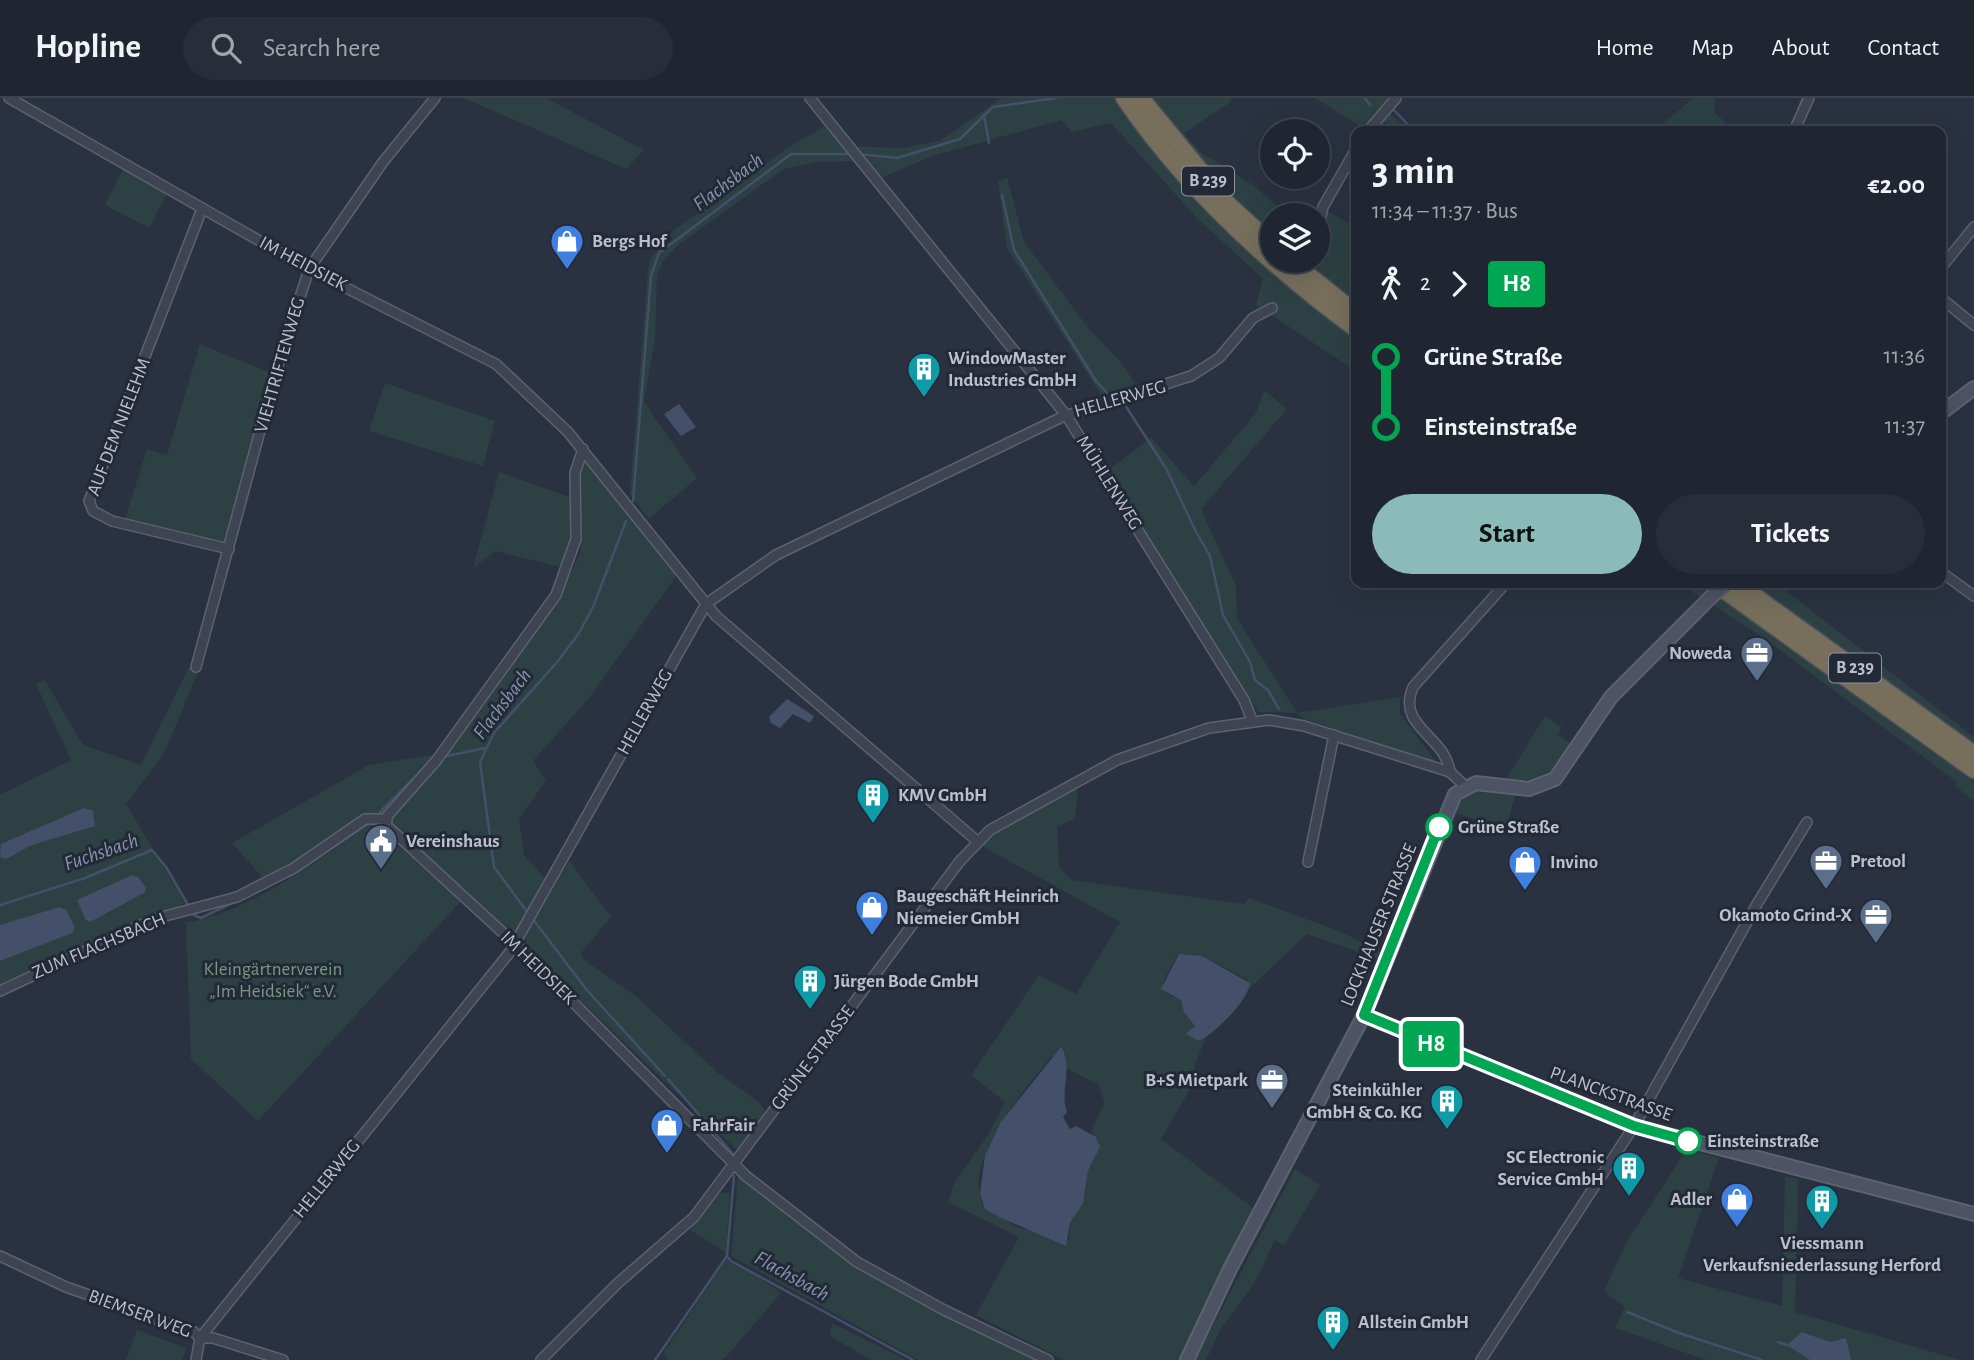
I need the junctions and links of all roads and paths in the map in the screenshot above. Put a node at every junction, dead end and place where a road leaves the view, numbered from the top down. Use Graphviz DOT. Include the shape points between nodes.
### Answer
graph roads {
  1 [pos="9,98"];
  2 [pos="435,98"];
  3 [pos="810,98"];
  4 [pos="1124,98"];
  5 [pos="1396,98"];
  6 [pos="1809,98"];
  7 [pos="1143,108"];
  8 [pos="1372,126"];
  9 [pos="1796,126"];
  10 [pos="1351,158"];
  11 [pos="1325,203"];
  12 [pos="202,209"];
  13 [pos="1974,227"];
  14 [pos="1260,233"];
  15 [pos="1946,262"];
  16 [pos="309,269"];
  17 [pos="1307,273"];
  18 [pos="1946,302"];
  19 [pos="1272,308"];
  20 [pos="1351,309"];
  21 [pos="1351,325"];
  22 [pos="1974,325"];
  23 [pos="1974,388"];
  24 [pos="1946,409"];
  25 [pos="1066,415"];
  26 [pos="583,449"];
  27 [pos="229,549"];
  28 [pos="1946,576"];
  29 [pos="1501,588"];
  30 [pos="1744,588"];
  31 [pos="1713,590"];
  32 [pos="1974,596"];
  33 [pos="706,604"];
  34 [pos="196,667"];
  35 [pos="1252,720"];
  36 [pos="1334,735"];
  37 [pos="1974,754"];
  38 [pos="1974,770"];
  39 [pos="1450,772"];
  40 [pos="1465,786"];
  41 [pos="386,819"];
  42 [pos="1807,822"];
  43 [pos="977,841"];
  44 [pos="1308,862"];
  45 [pos="515,944"];
  46 [pos="0,991"];
  47 [pos="1364,1015"];
  48 [pos="1634,1126"];
  49 [pos="733,1164"];
  50 [pos="1974,1214"];
  51 [pos="0,1256"];
  52 [pos="200,1338"];
  53 [pos="196,1360"];
  54 [pos="284,1360"];
  55 [pos="541,1360"];
  56 [pos="1048,1360"];
  57 [pos="1187,1360"];
  58 [pos="1480,1360"];
  1 -- 12 [label="street, IM HEIDSIEK"];
  2 -- 16 [label="street, VIEHTRIFTENWEG" via="383,162"];
  3 -- 25 [label="street, MÜHLENWEG"];
  4 -- 7 [label="highway, B 239"];
  5 -- 8 [label="street"];
  6 -- 9 [label="street"];
  7 -- 14 [label="highway, B 239"];
  7 -- 21 [label="highway, B 239" via="1220,214"];
  10 -- 11 [label="street"];
  12 -- 16 [label="street, IM HEIDSIEK"];
  12 -- 27 [label="street, AUF DEM NIELEHM" via="89,501 93,512 112,521"];
  13 -- 15 [label="street"];
  16 -- 26 [label="street, IM HEIDSIEK" via="496,364 544,405"];
  16 -- 27 [label="street, VIEHTRIFTENWEG"];
  17 -- 20 [label="highway"];
  18 -- 22 [label="street"];
  19 -- 25 [label="street, HELLERWEG" via="1253,318 1219,358 1191,376"];
  23 -- 24 [label="street"];
  25 -- 33 [label="street, HELLERWEG" via="776,555"];
  25 -- 35 [label="street, MÜHLENWEG" via="1244,700"];
  26 -- 33 [label="street, IM HEIDSIEK"];
  26 -- 41 [label="street" via="575,473 576,539 556,595 436,761"];
  27 -- 34 [label="street, VIEHTRIFTENWEG"];
  28 -- 32 [label="street"];
  29 -- 39 [label="street, GRÜNE STRASSE" via="1433,663 1408,700 1412,716 1445,755"];
  30 -- 37 [label="highway, B 239"];
  31 -- 38 [label="highway, B 239"];
  31 -- 40 [label="street" via="1611,697 1555,779 1529,789 1491,782"];
  33 -- 43 [label="street, IM HEIDSIEK"];
  33 -- 45 [label="street, HELLERWEG"];
  35 -- 36 [label="street, GRÜNE STRASSE" via="1284,721"];
  35 -- 43 [label="street, GRÜNE STRASSE" via="1190,733 1117,760 1012,816"];
  36 -- 39 [label="street, GRÜNE STRASSE"];
  36 -- 44 [label="street"];
  39 -- 40 [label="street, GRÜNE STRASSE"];
  40 -- 47 [label="street, LOCKHAUSER STRASSE" via="1448,806"];
  41 -- 45 [label="street, IM HEIDSIEK" via="388,830"];
  41 -- 46 [label="street, ZUM FLACHSBACH" via="365,819 294,868 225,902 154,919"];
  42 -- 48 [label="street"];
  43 -- 49 [label="street, GRÜNE STRASSE"];
  45 -- 49 [label="street, IM HEIDSIEK"];
  45 -- 52 [label="street, HELLERWEG"];
  47 -- 48 [label="street, PLANCKSTRASSE"];
  47 -- 57 [label="street, LOCKHAUSER STRASSE"];
  48 -- 50 [label="street, PLANCKSTRASSE"];
  48 -- 58 [label="street"];
  49 -- 55 [label="street, GRÜNE STRASSE" via="683,1230 618,1283"];
  49 -- 56 [label="street, IM HEIDSIEK" via="857,1262"];
  51 -- 52 [label="street, BIEMSER WEG" via="44,1279"];
  52 -- 53 [label="street"];
  52 -- 54 [label="street, BIEMSER WEG"];
}
